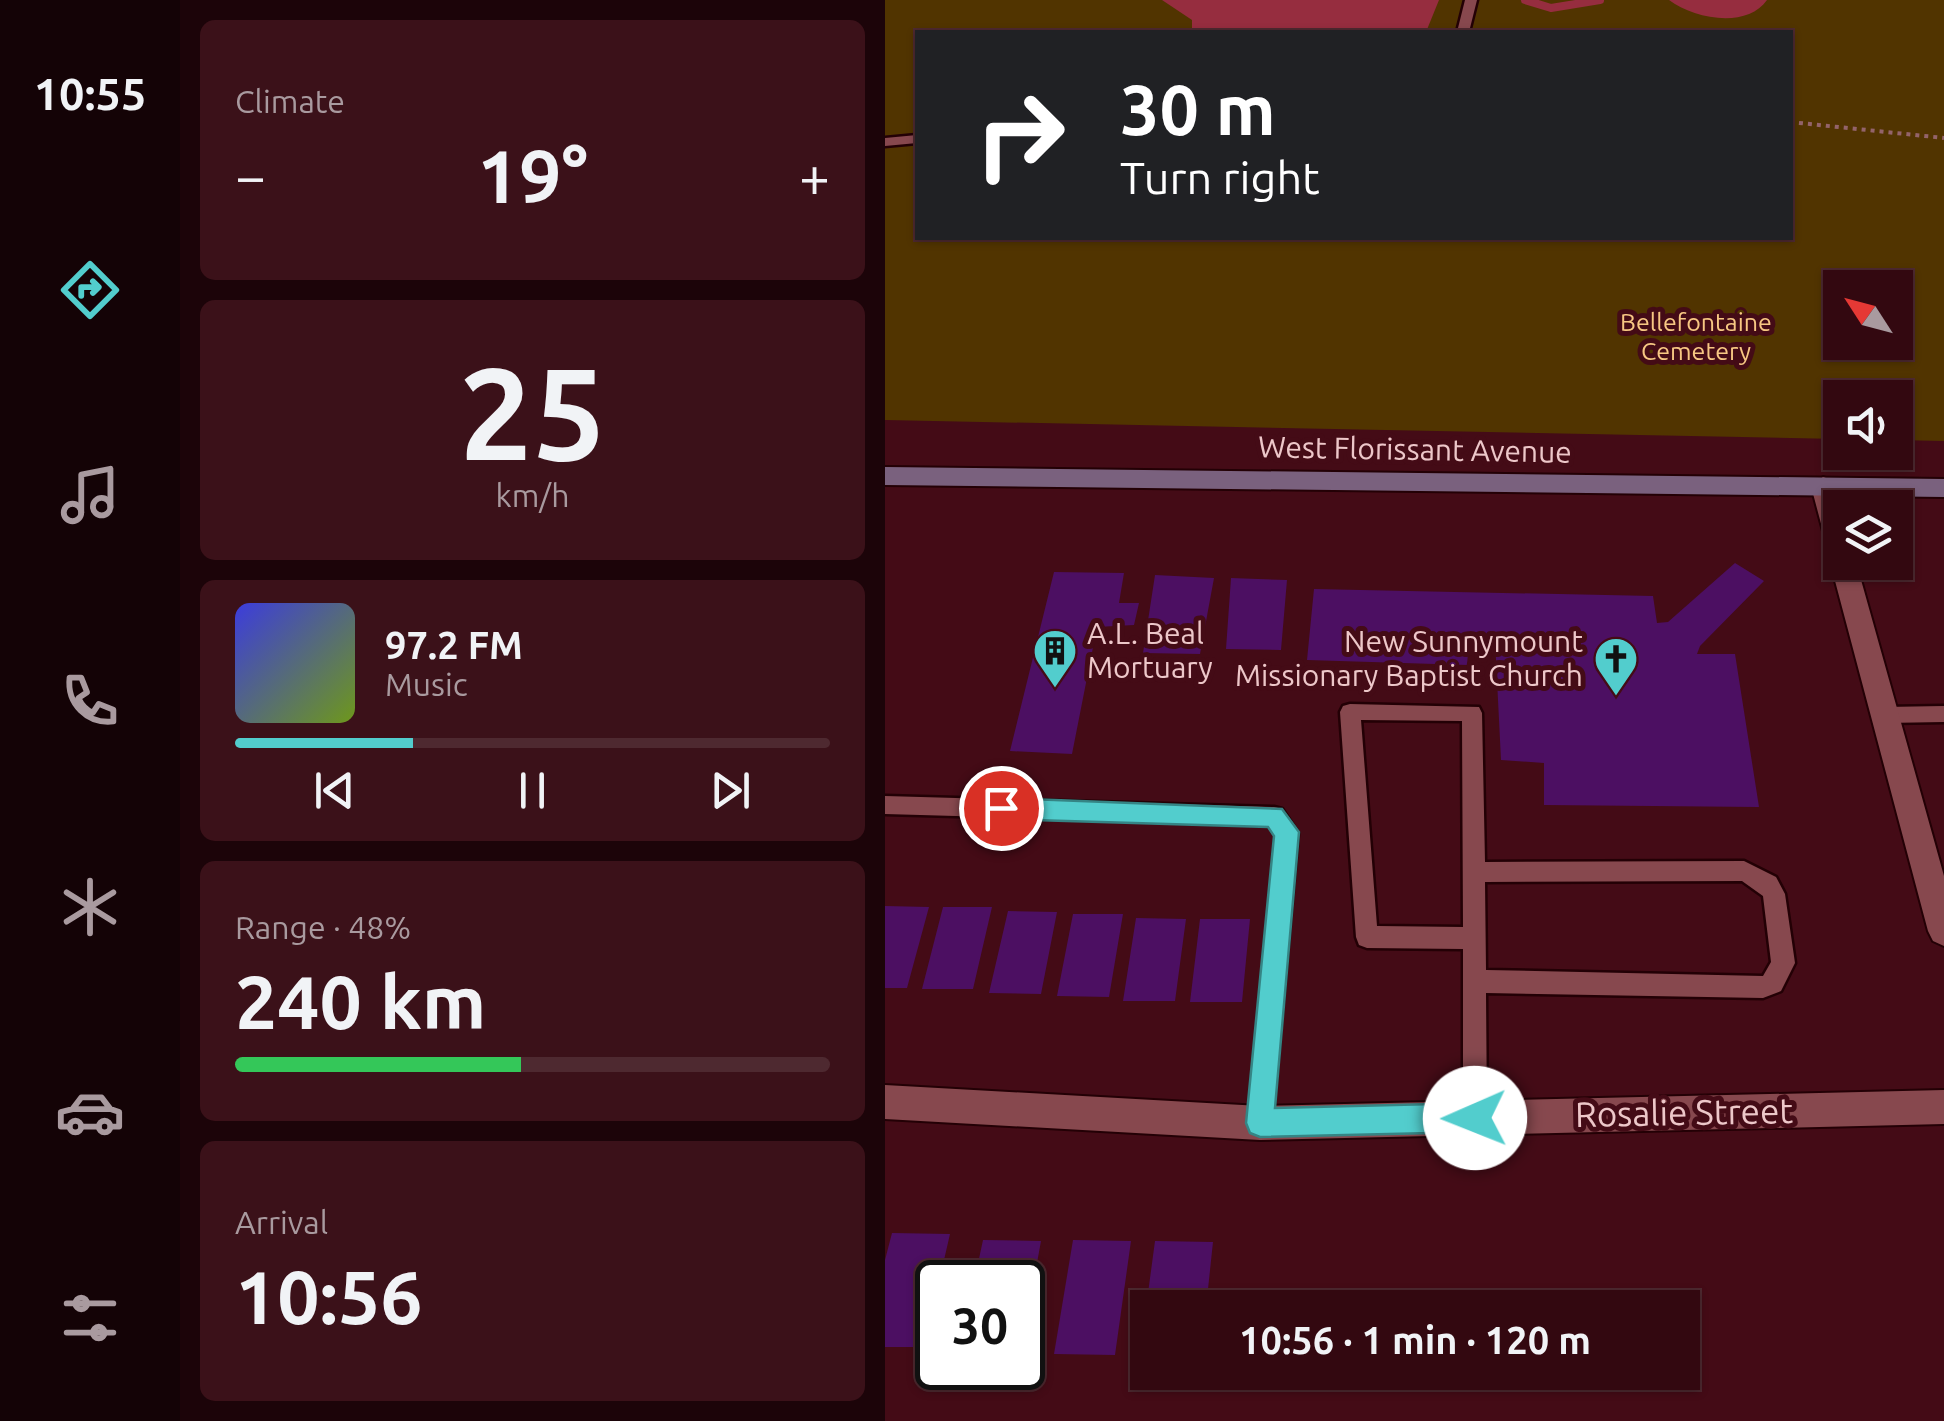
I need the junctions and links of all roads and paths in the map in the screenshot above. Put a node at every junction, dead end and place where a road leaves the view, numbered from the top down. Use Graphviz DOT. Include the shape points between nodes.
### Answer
graph roads {
  1 [pos="1471,0"];
  2 [pos="1464,30"];
  3 [pos="1793,122"];
  4 [pos="915,138"];
  5 [pos="1944,138"];
  6 [pos="885,142"];
  7 [pos="885,476"];
  8 [pos="1823,486"];
  9 [pos="1944,488"];
  10 [pos="1824,490"];
  11 [pos="1848,580"];
  12 [pos="1944,714"];
  13 [pos="1885,715"];
  14 [pos="885,805"];
  15 [pos="1474,872"];
  16 [pos="1944,930"];
  17 [pos="1475,938"];
  18 [pos="1475,982"];
  19 [pos="885,1102"];
  20 [pos="1944,1107"];
  21 [pos="1475,1118"];
  22 [pos="1260,1123"];
  1 -- 2 [label="lane"];
  3 -- 5 [label="path"];
  4 -- 6 [label="lane"];
  7 -- 8 [label="main road, West Florissant Avenue"];
  8 -- 9 [label="main road, West Florissant Avenue"];
  8 -- 10 [label="street"];
  11 -- 13 [label="street"];
  12 -- 13 [label="lane"];
  13 -- 16 [label="street"];
  14 -- 22 [label="lane" via="1274,816 1287,832"];
  15 -- 17 [label="lane"];
  15 -- 17 [label="lane" via="1471,713 1350,712 1367,937"];
  15 -- 18 [label="lane" via="1744,871 1773,894 1783,963 1773,983 1763,987"];
  17 -- 18 [label="lane"];
  18 -- 21 [label="lane"];
  19 -- 22 [label="street, Rosalie Street"];
  20 -- 21 [label="street, Rosalie Street"];
  21 -- 22 [label="street, Rosalie Street"];
}
